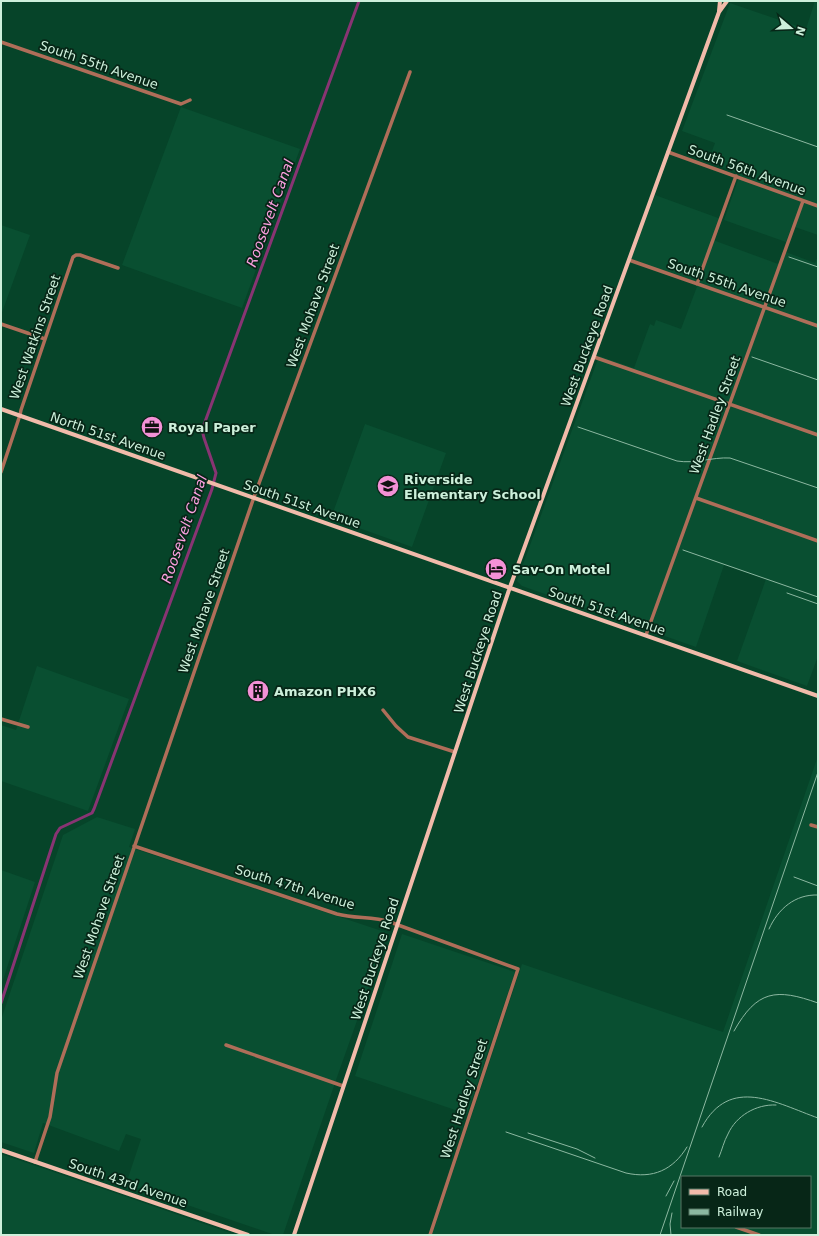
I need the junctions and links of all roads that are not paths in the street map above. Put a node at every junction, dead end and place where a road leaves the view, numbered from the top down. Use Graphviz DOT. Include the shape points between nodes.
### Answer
graph roads {
  1 [pos="720,1"];
  2 [pos="727,1"];
  3 [pos="719,12"];
  4 [pos="1,42"];
  5 [pos="410,72"];
  6 [pos="190,100"];
  7 [pos="668,152"];
  8 [pos="736,176"];
  9 [pos="804,201"];
  10 [pos="818,206"];
  11 [pos="629,260"];
  12 [pos="118,268"];
  13 [pos="698,284"];
  14 [pos="765,307"];
  15 [pos="1,324"];
  16 [pos="818,326"];
  17 [pos="45,339"];
  18 [pos="594,357"];
  19 [pos="730,405"];
  20 [pos="1,409"];
  21 [pos="20,415"];
  22 [pos="818,435"];
  23 [pos="1,472"];
  24 [pos="209,482"];
  25 [pos="254,497"];
  26 [pos="696,498"];
  27 [pos="818,541"];
  28 [pos="510,587"];
  29 [pos="646,635"];
  30 [pos="818,696"];
  31 [pos="382,710"];
  32 [pos="1,719"];
  33 [pos="28,727"];
  34 [pos="455,752"];
  35 [pos="811,825"];
  36 [pos="818,828"];
  37 [pos="134,846"];
  38 [pos="397,924"];
  39 [pos="518,969"];
  40 [pos="226,1045"];
  41 [pos="343,1086"];
  42 [pos="1,1150"];
  43 [pos="35,1162"];
  44 [pos="739,1228"];
  45 [pos="248,1235"];
  46 [pos="294,1235"];
  47 [pos="430,1235"];
  48 [pos="759,1235"];
  1 -- 3 [label="main road, West Buckeye Road"];
  2 -- 3 [label="main road, West Buckeye Road"];
  3 -- 7 [label="main road, West Buckeye Road"];
  4 -- 6 [label="street, South 55th Avenue" via="181,104"];
  5 -- 25 [label="street, West Mohave Street"];
  7 -- 8 [label="street, South 56th Avenue"];
  7 -- 11 [label="main road, West Buckeye Road"];
  8 -- 9 [label="street, South 56th Avenue"];
  8 -- 13 [label="street"];
  9 -- 10 [label="street, South 56th Avenue"];
  9 -- 14 [label="street, West Hadley Street"];
  11 -- 13 [label="street, South 55th Avenue"];
  11 -- 18 [label="main road, West Buckeye Road"];
  12 -- 17 [label="street, West Watkins Street" via="76,255"];
  13 -- 14 [label="street, South 55th Avenue"];
  14 -- 16 [label="street, South 55th Avenue"];
  14 -- 19 [label="street, West Hadley Street"];
  15 -- 17 [label="street"];
  17 -- 21 [label="street, West Watkins Street"];
  18 -- 19 [label="street"];
  18 -- 28 [label="main road, West Buckeye Road"];
  19 -- 22 [label="street"];
  19 -- 26 [label="street, West Hadley Street"];
  20 -- 21 [label="main road, North 51st Avenue"];
  21 -- 23 [label="street, West Watkins Street"];
  21 -- 24 [label="main road, North 51st Avenue"];
  24 -- 25 [label="main road, South 51st Avenue"];
  25 -- 28 [label="main road, South 51st Avenue"];
  25 -- 37 [label="street, West Mohave Street"];
  26 -- 27 [label="street"];
  26 -- 29 [label="street, West Hadley Street"];
  28 -- 29 [label="main road, South 51st Avenue"];
  28 -- 34 [label="main road, West Buckeye Road"];
  29 -- 30 [label="main road, South 51st Avenue"];
  31 -- 34 [label="street" via="408,736"];
  32 -- 33 [label="street"];
  34 -- 38 [label="main road, West Buckeye Road"];
  35 -- 36 [label="street"];
  37 -- 38 [label="street, South 47th Avenue" via="337,914 375,918"];
  37 -- 43 [label="street, West Mohave Street" via="57,1073 50,1117"];
  38 -- 39 [label="street, South 47th Avenue"];
  38 -- 41 [label="main road, West Buckeye Road"];
  39 -- 47 [label="street, West Hadley Street"];
  40 -- 41 [label="street"];
  41 -- 46 [label="main road, West Buckeye Road"];
  42 -- 43 [label="main road, South 43rd Avenue"];
  43 -- 45 [label="main road, South 43rd Avenue"];
  44 -- 48 [label="street"];
}
